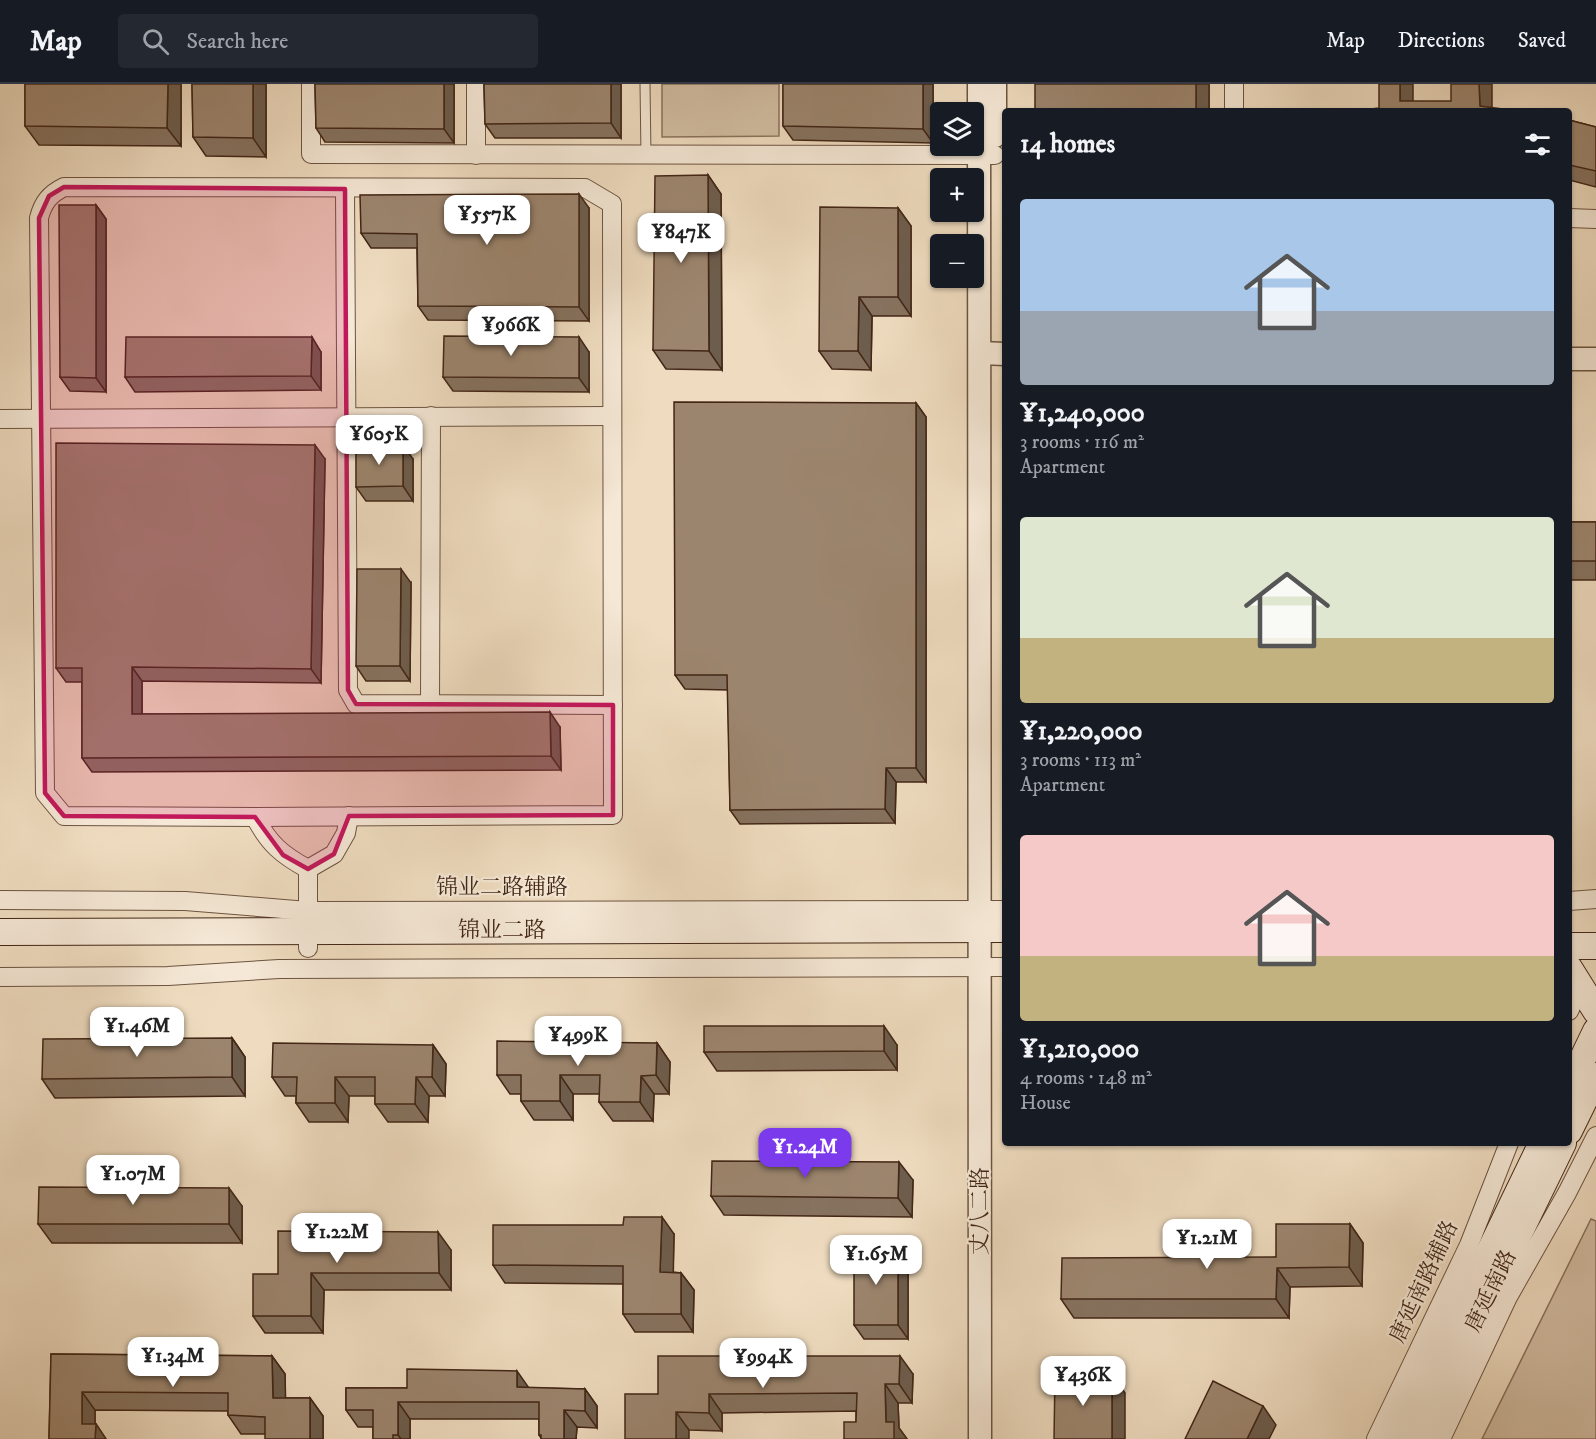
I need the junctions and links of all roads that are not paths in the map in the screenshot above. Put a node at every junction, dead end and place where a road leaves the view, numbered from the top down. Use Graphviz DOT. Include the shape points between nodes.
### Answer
graph roads {
  1 [pos="311,84"];
  2 [pos="476,84"];
  3 [pos="645,84"];
  4 [pos="979,84"];
  5 [pos="995,84"];
  6 [pos="1234,84"];
  7 [pos="1234,108"];
  8 [pos="476,155"];
  9 [pos="987,155"];
  10 [pos="646,156"];
  11 [pos="345,189"];
  12 [pos="1572,218"];
  13 [pos="1596,219"];
  14 [pos="993,354"];
  15 [pos="1572,359"];
  16 [pos="1596,359"];
  17 [pos="347,416"];
  18 [pos="431,416"];
  19 [pos="611,416"];
  20 [pos="40,417"];
  21 [pos="0,419"];
  22 [pos="430,704"];
  23 [pos="612,705"];
  24 [pos="349,816"];
  25 [pos="255,818"];
  26 [pos="308,869"];
  27 [pos="1596,899"];
  28 [pos="0,900"];
  29 [pos="1572,901"];
  30 [pos="1572,928"];
  31 [pos="1596,928"];
  32 [pos="308,930"];
  33 [pos="0,932"];
  34 [pos="994,938"];
  35 [pos="1572,946"];
  36 [pos="1596,946"];
  37 [pos="0,948"];
  38 [pos="1572,972"];
  39 [pos="0,977"];
  40 [pos="1596,1011"];
  41 [pos="1596,1031"];
  42 [pos="1596,1076"];
  43 [pos="1572,1081"];
  44 [pos="1572,1125"];
  45 [pos="1596,1136"];
  46 [pos="1508,1146"];
  47 [pos="1541,1146"];
  48 [pos="1562,1146"];
  49 [pos="980,1439"];
  50 [pos="995,1439"];
  51 [pos="1376,1439"];
  52 [pos="1399,1439"];
  53 [pos="1419,1439"];
  54 [pos="1441,1439"];
  1 -- 8 [label="street" via="311,154"];
  2 -- 8 [label="street"];
  3 -- 10 [label="lane"];
  4 -- 9 [label="street, 丈八二路"];
  5 -- 9 [label="street, 丈八二路"];
  6 -- 7 [label="street"];
  8 -- 10 [label="street"];
  9 -- 10 [label="street"];
  9 -- 14 [label="street, 丈八二路"];
  11 -- 17 [label="street"];
  11 -- 19 [label="street" via="585,188 612,204"];
  11 -- 20 [label="street" via="64,187 49,196 39,218"];
  12 -- 13 [label="street"];
  14 -- 34 [label="street, 丈八二路"];
  15 -- 16 [label="street"];
  17 -- 18 [label="street"];
  17 -- 20 [label="street"];
  17 -- 22 [label="street" via="348,690 356,704"];
  18 -- 19 [label="street"];
  18 -- 22 [label="street"];
  19 -- 23 [label="street"];
  20 -- 21 [label="street"];
  20 -- 25 [label="street" via="45,793 64,816"];
  22 -- 23 [label="street"];
  23 -- 24 [label="street" via="613,815"];
  24 -- 25 [label="street"];
  24 -- 26 [label="street" via="346,833 334,854"];
  25 -- 26 [label="street" via="283,855"];
  26 -- 32 [label="street"];
  27 -- 29 [label="street"];
  28 -- 32 [label="street" via="185,901"];
  30 -- 31 [label="main road"];
  32 -- 33 [label="main road, 锦业二路"];
  32 -- 34 [label="main road, 锦业二路"];
  32 -- 37 [label="main road, 锦业二路"];
  34 -- 39 [label="street" via="168,976"];
  34 -- 49 [label="street, 丈八二路"];
  34 -- 50 [label="street, 丈八二路"];
  35 -- 36 [label="main road"];
  38 -- 40 [label="main road"];
  41 -- 43 [label="main road"];
  42 -- 44 [label="main road"];
  45 -- 54 [label="street" via="1508,1297"];
  46 -- 51 [label="street, 唐延南路辅路" via="1469,1245"];
  47 -- 52 [label="main road, 唐延南路"];
  48 -- 53 [label="main road, 唐延南路"];
}
